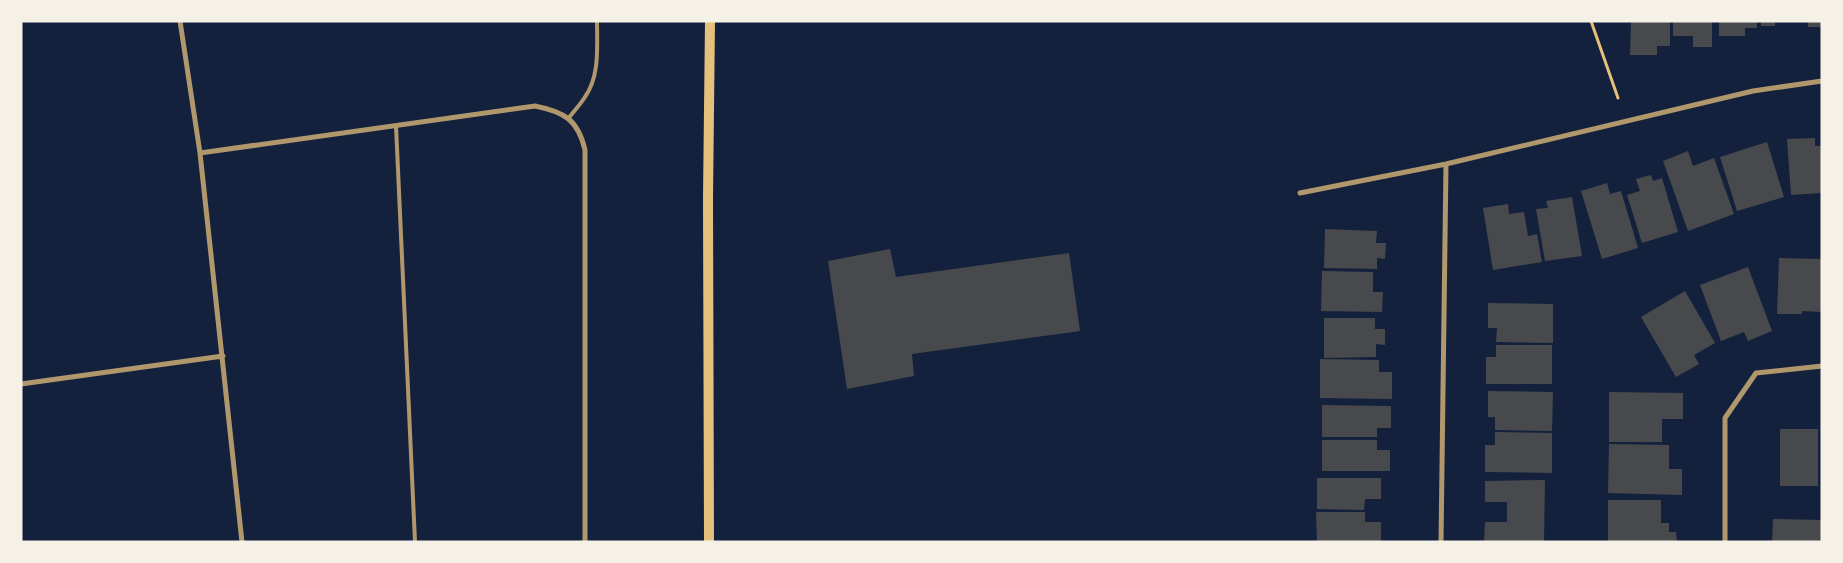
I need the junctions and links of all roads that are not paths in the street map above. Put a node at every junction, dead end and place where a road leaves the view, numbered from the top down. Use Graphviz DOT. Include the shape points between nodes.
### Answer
graph roads {
  1 [pos="180,21"];
  2 [pos="597,21"];
  3 [pos="710,21"];
  4 [pos="1822,81"];
  5 [pos="568,119"];
  6 [pos="396,126"];
  7 [pos="200,153"];
  8 [pos="1446,164"];
  9 [pos="1300,193"];
  10 [pos="223,356"];
  11 [pos="1822,366"];
  12 [pos="21,384"];
  13 [pos="242,542"];
  14 [pos="415,542"];
  15 [pos="585,542"];
  16 [pos="709,542"];
  17 [pos="1441,542"];
  18 [pos="1725,542"];
  1 -- 7 [label="street"];
  2 -- 5 [label="lane" via="593,82"];
  3 -- 16 [label="main road"];
  4 -- 8 [label="street" via="1753,91"];
  5 -- 6 [label="street" via="552,110 535,106"];
  5 -- 15 [label="street" via="580,132 585,150"];
  6 -- 7 [label="street"];
  6 -- 14 [label="lane"];
  7 -- 10 [label="street"];
  8 -- 9 [label="street"];
  8 -- 17 [label="street"];
  10 -- 12 [label="street"];
  10 -- 13 [label="street"];
  11 -- 18 [label="street" via="1756,373 1724,418"];
}
